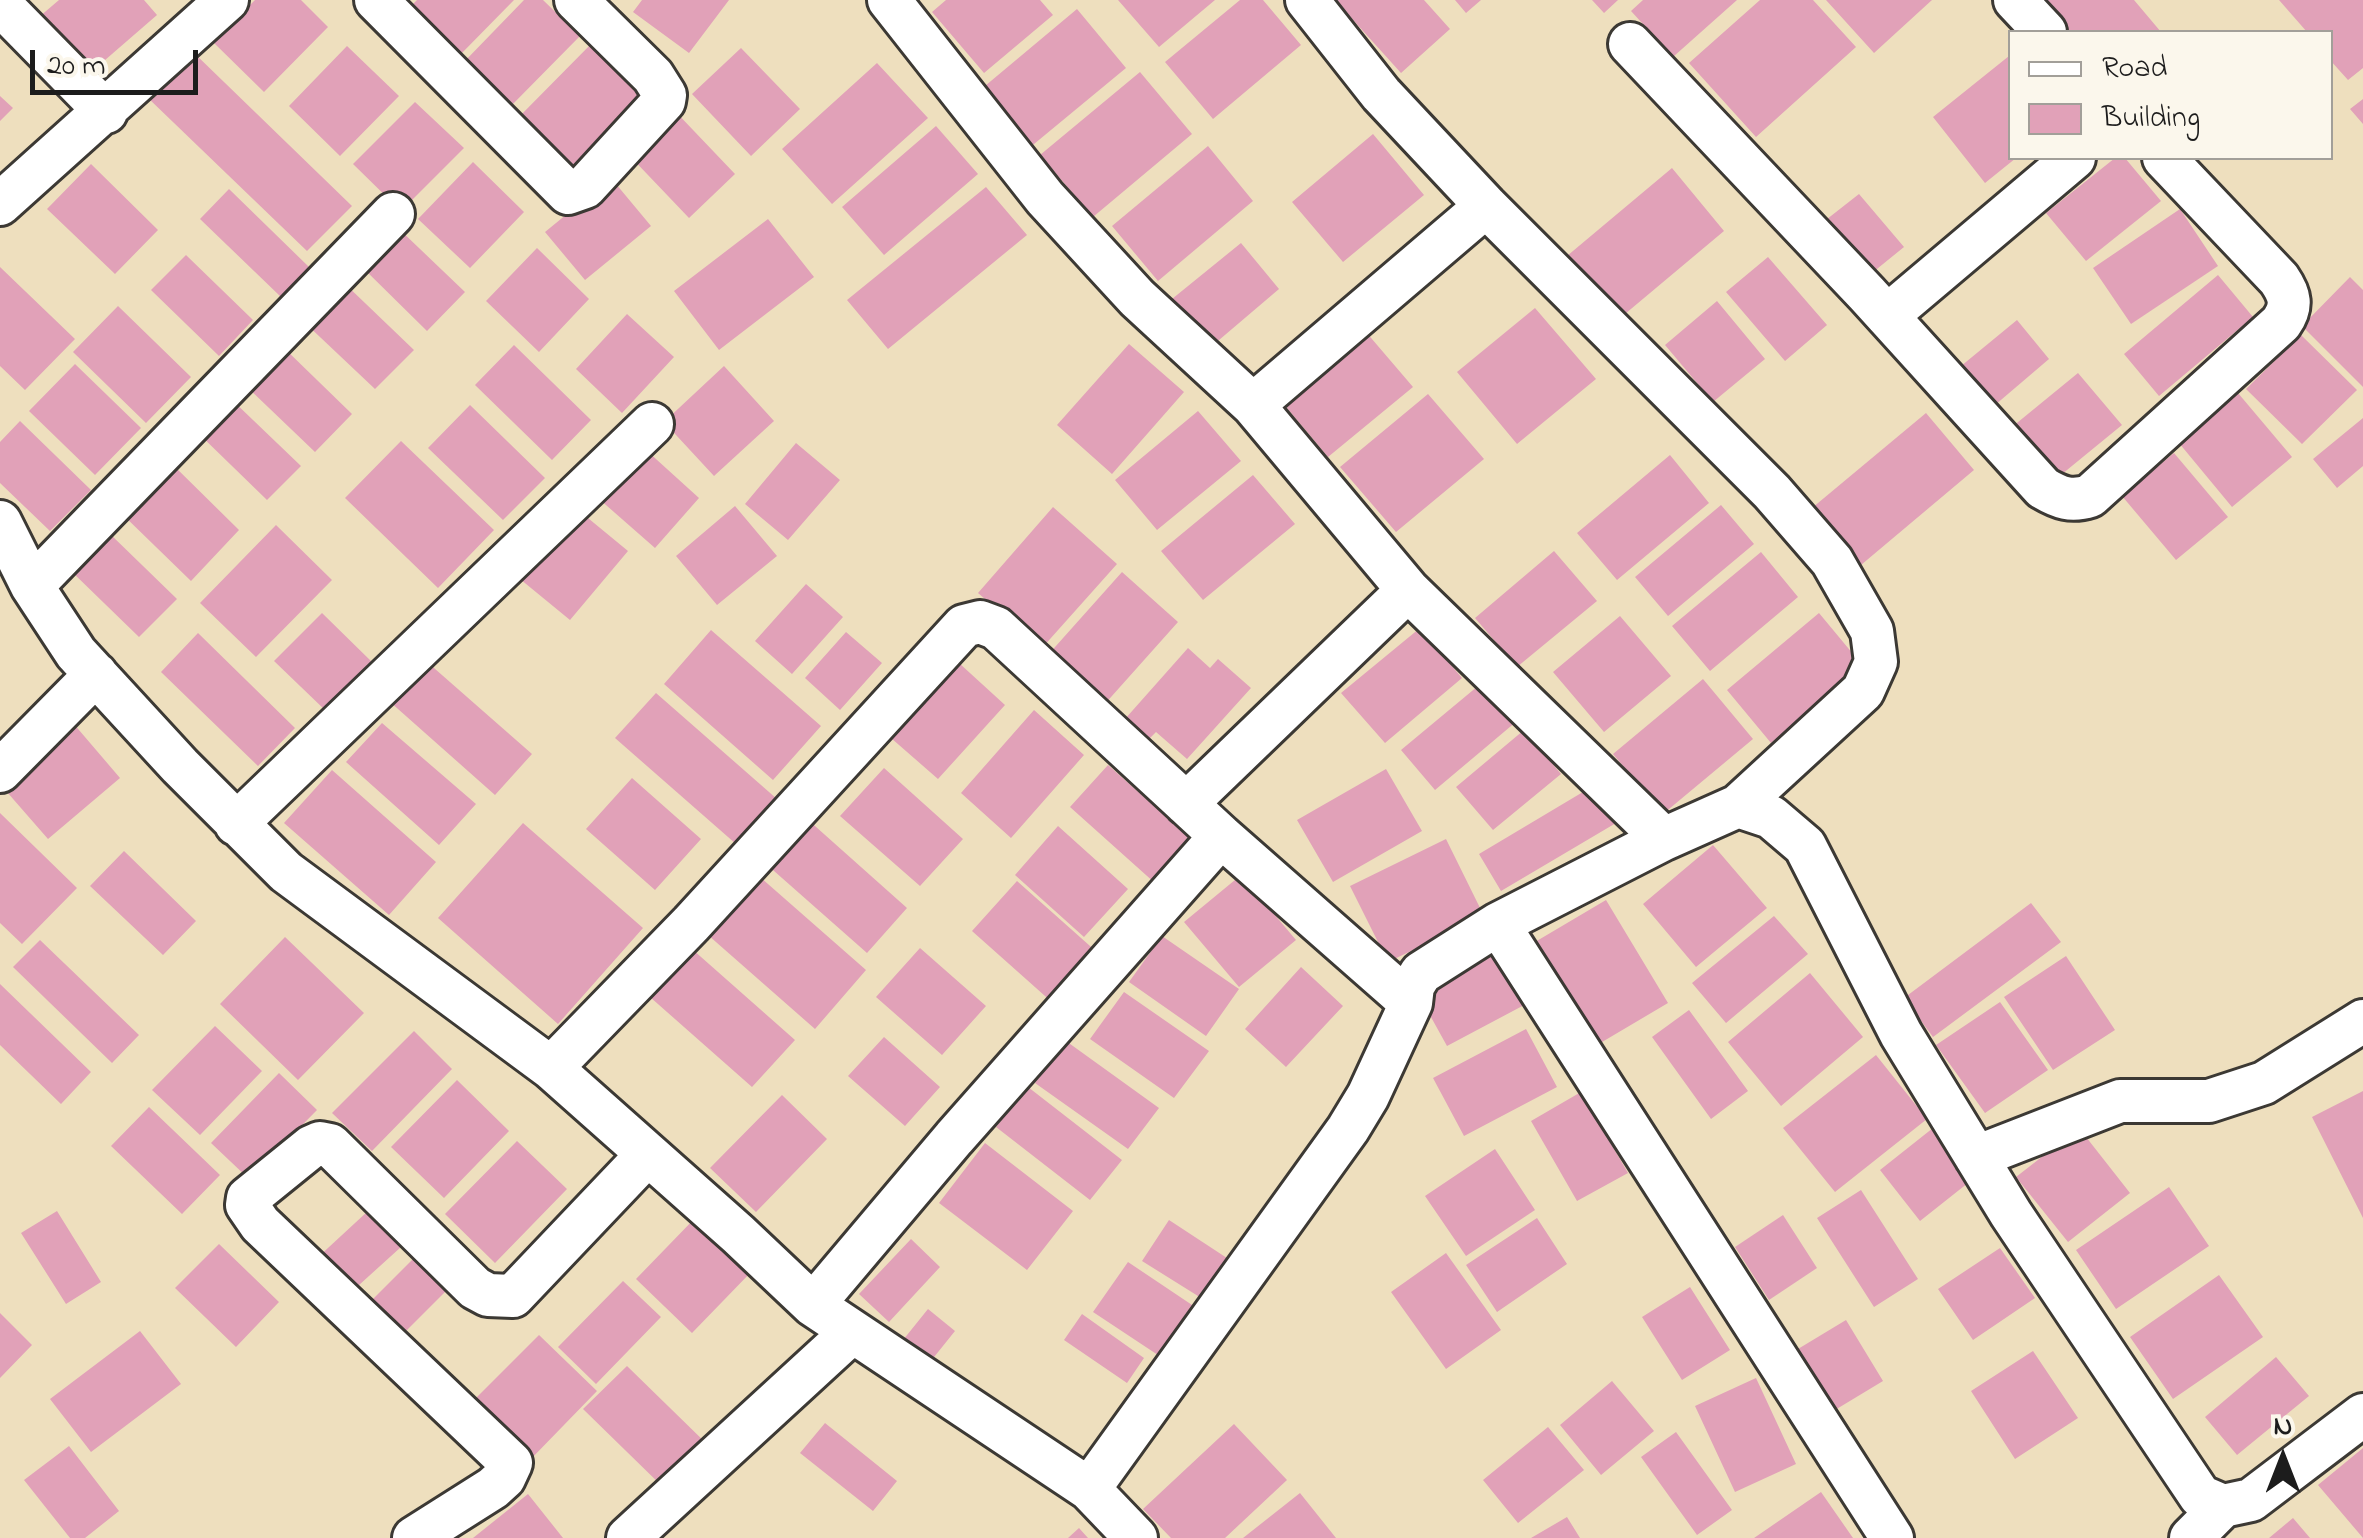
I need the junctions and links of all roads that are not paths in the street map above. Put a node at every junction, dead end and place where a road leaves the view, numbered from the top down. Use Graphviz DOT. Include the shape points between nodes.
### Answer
graph roads {
  1 [pos="226,0"];
  2 [pos="376,0"];
  3 [pos="576,0"];
  4 [pos="889,0"];
  5 [pos="1306,0"];
  6 [pos="2015,0"];
  7 [pos="0,4"];
  8 [pos="2044,30"];
  9 [pos="1630,44"];
  10 [pos="106,112"];
  11 [pos="2072,160"];
  12 [pos="2166,160"];
  13 [pos="0,204"];
  14 [pos="1486,206"];
  15 [pos="393,214"];
  16 [pos="1887,316"];
  17 [pos="1254,405"];
  18 [pos="652,424"];
  19 [pos="0,522"];
  20 [pos="32,586"];
  21 [pos="1408,590"];
  22 [pos="96,674"];
  23 [pos="0,771"];
  24 [pos="1186,804"];
  25 [pos="1738,806"];
  26 [pos="236,824"];
  27 [pos="1221,836"];
  28 [pos="1664,840"];
  29 [pos="1498,924"];
  30 [pos="1411,1003"];
  31 [pos="2363,1021"];
  32 [pos="551,1068"];
  33 [pos="647,1155"];
  34 [pos="1976,1157"];
  35 [pos="813,1305"];
  36 [pos="852,1332"];
  37 [pos="2363,1415"];
  38 [pos="1089,1489"];
  39 [pos="2223,1506"];
  40 [pos="414,1538"];
  41 [pos="628,1538"];
  42 [pos="1136,1538"];
  43 [pos="1892,1538"];
  44 [pos="2192,1538"];
  1 -- 10 [label="street"];
  2 -- 3 [label="street" via="550,178 576,193 665,95"];
  4 -- 17 [label="street" via="1045,198 1137,298"];
  5 -- 14 [label="street" via="1381,94"];
  6 -- 8 [label="street"];
  7 -- 10 [label="street"];
  9 -- 16 [label="street"];
  10 -- 13 [label="street"];
  11 -- 16 [label="street"];
  12 -- 16 [label="street" via="2279,279 2289,312 2090,496 2074,501 2044,488"];
  14 -- 17 [label="street"];
  14 -- 25 [label="street" via="1772,492 1832,561 1872,631 1876,662 1863,691"];
  15 -- 20 [label="street"];
  17 -- 21 [label="street"];
  18 -- 26 [label="street"];
  19 -- 20 [label="street"];
  20 -- 22 [label="street"];
  21 -- 24 [label="street"];
  21 -- 28 [label="street"];
  22 -- 23 [label="street"];
  22 -- 26 [label="street"];
  24 -- 27 [label="street"];
  24 -- 32 [label="street" via="996,628 964,626"];
  25 -- 28 [label="street"];
  25 -- 34 [label="street" via="1771,817 1806,846 1901,1034"];
  26 -- 32 [label="street" via="286,872"];
  27 -- 30 [label="street"];
  27 -- 35 [label="street"];
  28 -- 29 [label="street"];
  29 -- 30 [label="street" via="1421,973"];
  29 -- 43 [label="street"];
  30 -- 38 [label="street" via="1348,1129"];
  31 -- 34 [label="street" via="2264,1082 2209,1101 2120,1101"];
  32 -- 33 [label="street"];
  33 -- 35 [label="street"];
  33 -- 40 [label="street" via="513,1296 488,1295 464,1279 330,1145 311,1146 248,1198 260,1224 511,1463 493,1488"];
  34 -- 39 [label="street" via="2200,1496"];
  35 -- 36 [label="street"];
  36 -- 38 [label="street"];
  36 -- 41 [label="street"];
  37 -- 39 [label="street" via="2251,1500"];
  38 -- 42 [label="street"];
  39 -- 44 [label="street"];
}
